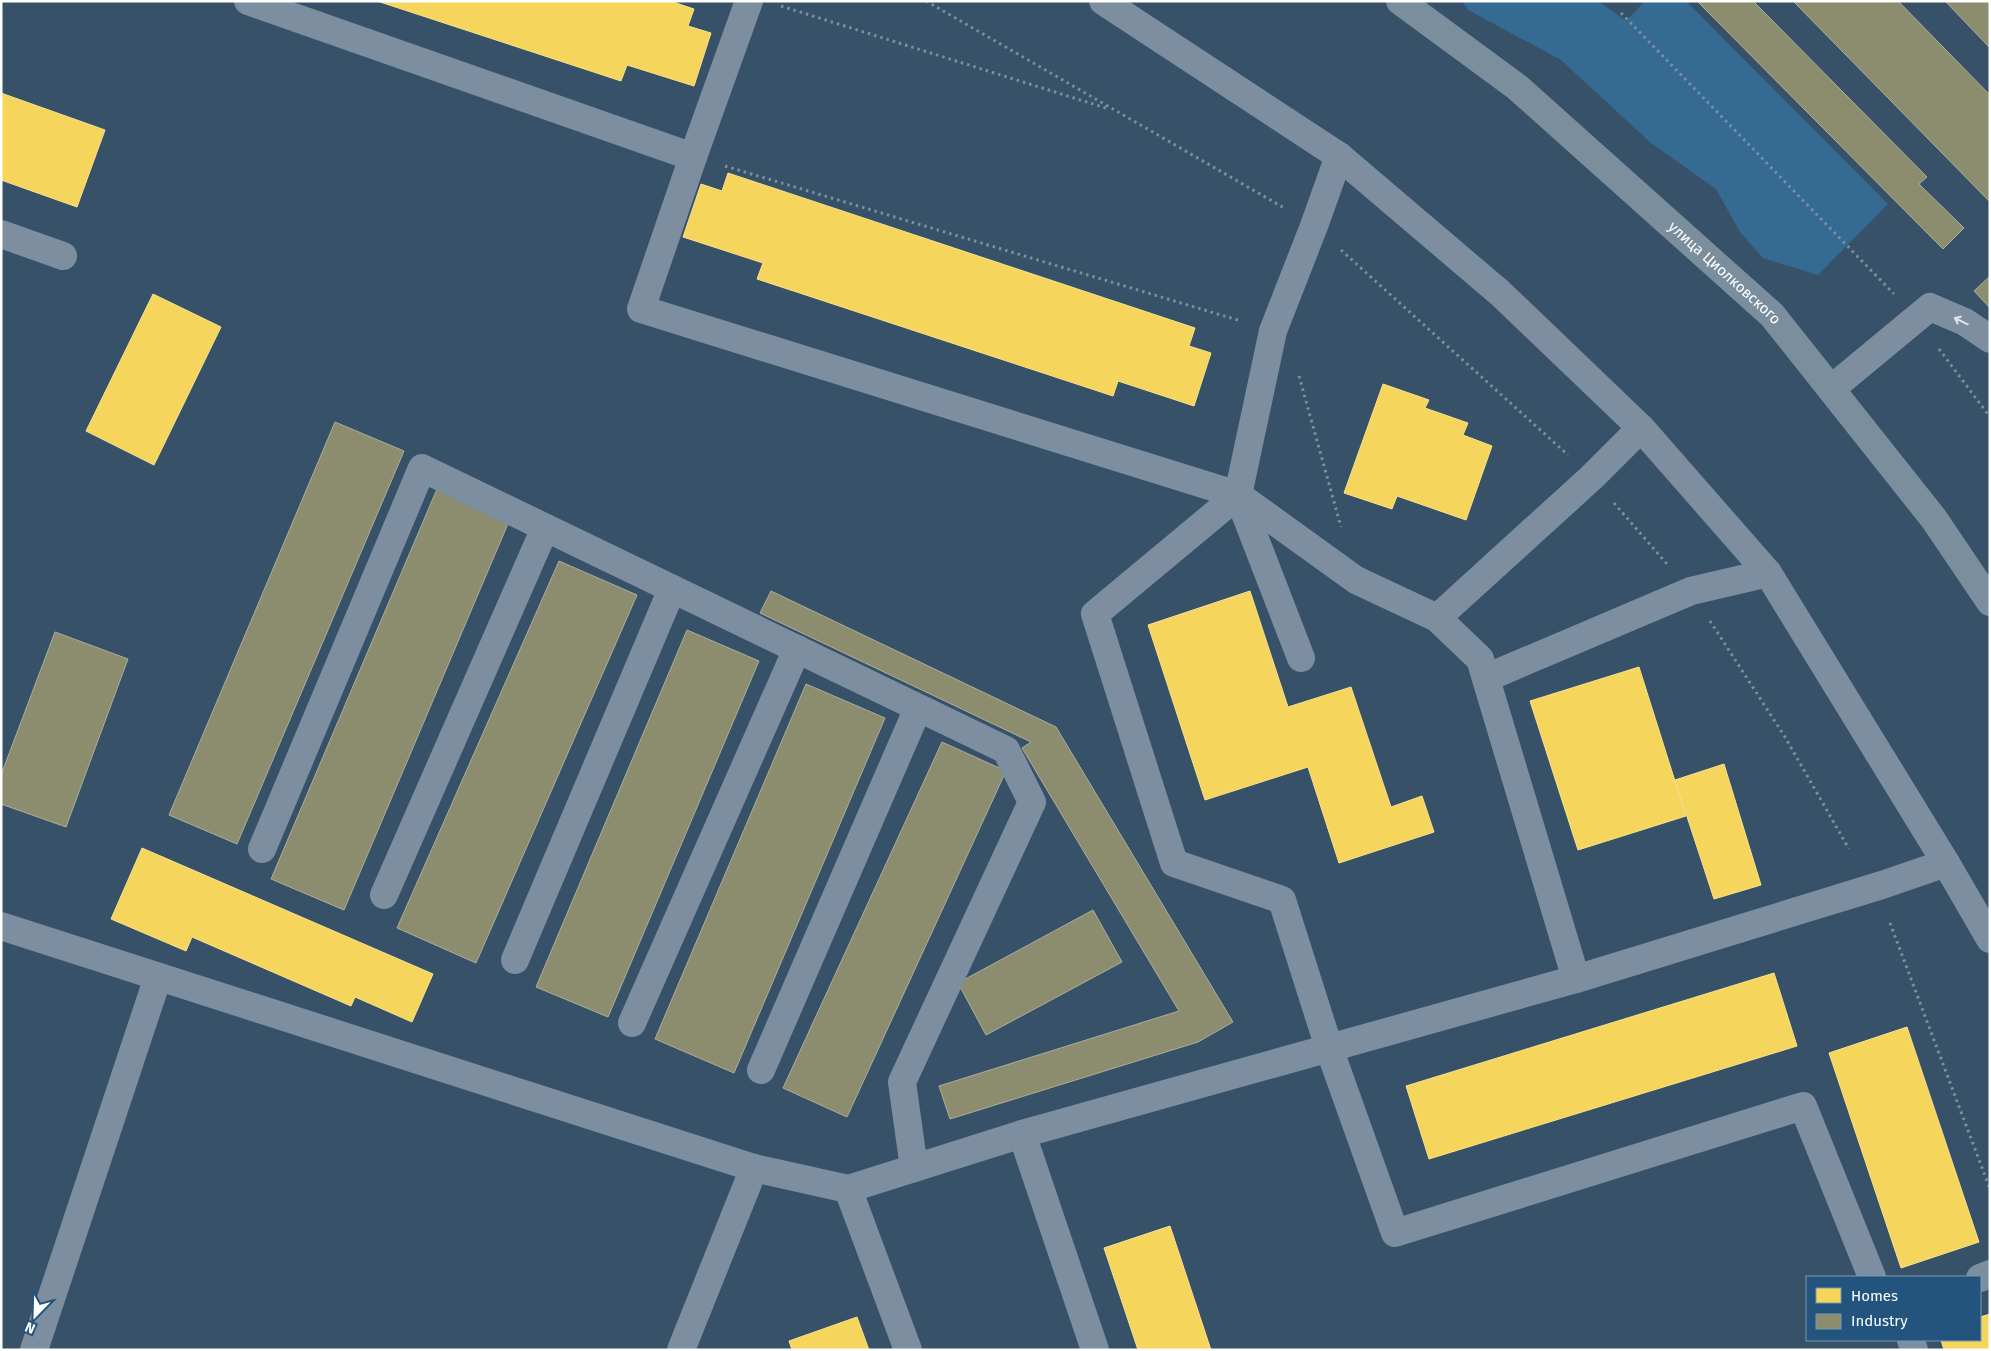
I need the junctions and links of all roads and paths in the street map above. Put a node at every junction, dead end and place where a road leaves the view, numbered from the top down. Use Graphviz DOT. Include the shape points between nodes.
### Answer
graph roads {
  1 [pos="248,1"];
  2 [pos="926,1"];
  3 [pos="1102,1"];
  4 [pos="1400,1"];
  5 [pos="762,3"];
  6 [pos="1621,12"];
  7 [pos="1114,111"];
  8 [pos="1339,156"];
  9 [pos="693,157"];
  10 [pos="1314,226"];
  11 [pos="1,234"];
  12 [pos="63,256"];
  13 [pos="1923,312"];
  14 [pos="1273,331"];
  15 [pos="1990,339"];
  16 [pos="1298,373"];
  17 [pos="1831,389"];
  18 [pos="1990,417"];
  19 [pos="1641,428"];
  20 [pos="1592,477"];
  21 [pos="1238,495"];
  22 [pos="545,528"];
  23 [pos="1768,573"];
  24 [pos="1356,580"];
  25 [pos="672,589"];
  26 [pos="1691,591"];
  27 [pos="1990,602"];
  28 [pos="1438,618"];
  29 [pos="797,649"];
  30 [pos="1300,658"];
  31 [pos="1486,678"];
  32 [pos="918,708"];
  33 [pos="262,849"];
  34 [pos="1849,849"];
  35 [pos="1946,863"];
  36 [pos="384,895"];
  37 [pos="1890,923"];
  38 [pos="1,926"];
  39 [pos="1990,939"];
  40 [pos="515,960"];
  41 [pos="158,977"];
  42 [pos="1576,979"];
  43 [pos="632,1023"];
  44 [pos="1329,1048"];
  45 [pos="761,1070"];
  46 [pos="1022,1134"];
  47 [pos="754,1168"];
  48 [pos="914,1168"];
  49 [pos="848,1189"];
  50 [pos="1990,1189"];
  51 [pos="1872,1276"];
  52 [pos="683,1349"];
  53 [pos="34,1350"];
  54 [pos="908,1350"];
  55 [pos="1095,1350"];
  1 -- 9 [label="street"];
  2 -- 7 [label="path"];
  3 -- 8 [label="street"];
  4 -- 17 [label="main road, улица Циолковского" via="1517,87 1628,184 1772,315"];
  5 -- 7 [label="path"];
  5 -- 9 [label="street"];
  6 -- 13 [label="path"];
  7 -- 10 [label="path"];
  8 -- 10 [label="street"];
  8 -- 19 [label="street" via="1500,293"];
  9 -- 14 [label="path"];
  9 -- 21 [label="street" via="641,309"];
  10 -- 14 [label="street"];
  10 -- 20 [label="path"];
  11 -- 12 [label="street"];
  15 -- 13 [label="street, one-way" via="1965,322"];
  13 -- 17 [label="street"];
  13 -- 18 [label="path"];
  14 -- 21 [label="street"];
  16 -- 24 [label="path"];
  17 -- 27 [label="main road, улица Циолковского" via="1934,519"];
  19 -- 20 [label="street"];
  19 -- 23 [label="street"];
  20 -- 26 [label="path"];
  20 -- 28 [label="street"];
  21 -- 24 [label="street"];
  21 -- 30 [label="street"];
  21 -- 44 [label="street" via="1095,614 1174,863 1282,900"];
  22 -- 25 [label="street"];
  22 -- 33 [label="street" via="422,468"];
  22 -- 36 [label="street"];
  23 -- 26 [label="street"];
  23 -- 35 [label="street"];
  24 -- 28 [label="street"];
  25 -- 29 [label="street"];
  25 -- 40 [label="street"];
  26 -- 31 [label="street"];
  26 -- 34 [label="path" via="1785,737"];
  28 -- 31 [label="street" via="1480,659"];
  29 -- 32 [label="street"];
  29 -- 43 [label="street"];
  31 -- 42 [label="street"];
  32 -- 45 [label="street"];
  32 -- 48 [label="street" via="1006,750 1032,802 902,1082"];
  35 -- 39 [label="street"];
  35 -- 42 [label="street"];
  37 -- 50 [label="path"];
  38 -- 41 [label="street"];
  41 -- 47 [label="street"];
  41 -- 53 [label="street"];
  42 -- 44 [label="street"];
  44 -- 46 [label="street"];
  44 -- 51 [label="street" via="1395,1233 1803,1106"];
  46 -- 48 [label="street"];
  46 -- 55 [label="street"];
  47 -- 49 [label="street"];
  47 -- 52 [label="street"];
  48 -- 49 [label="street"];
  49 -- 54 [label="street"];
}
